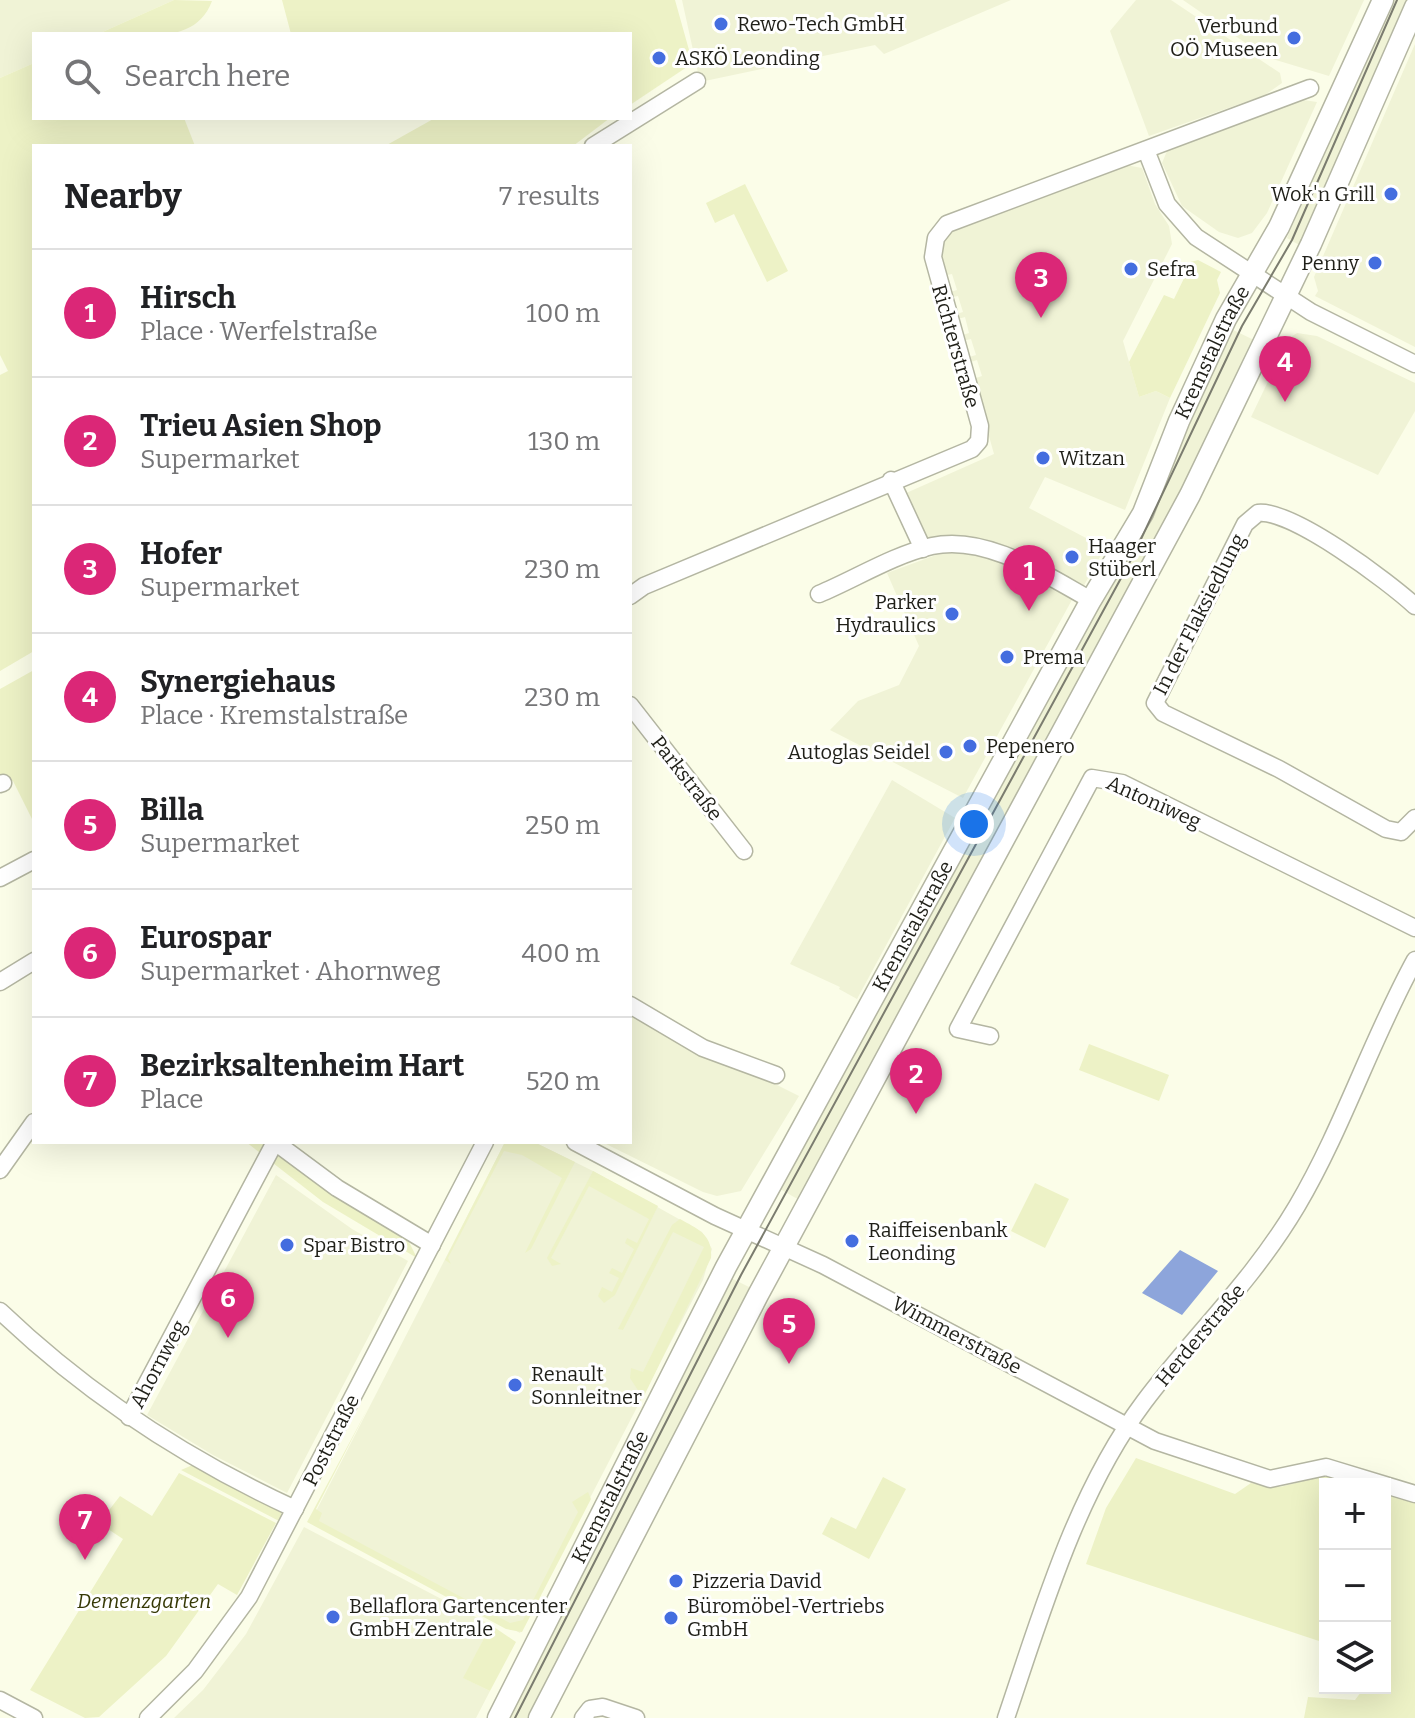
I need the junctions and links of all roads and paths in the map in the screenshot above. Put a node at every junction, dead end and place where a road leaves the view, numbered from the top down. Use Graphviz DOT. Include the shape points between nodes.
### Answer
graph roads {
  1 [pos="1383,0"];
  2 [pos="1415,7"];
  3 [pos="697,81"];
  4 [pos="1310,88"];
  5 [pos="596,144"];
  6 [pos="1146,150"];
  7 [pos="1252,274"];
  8 [pos="1286,296"];
  9 [pos="1415,364"];
  10 [pos="891,480"];
  11 [pos="923,549"];
  12 [pos="632,592"];
  13 [pos="819,594"];
  14 [pos="1091,600"];
  15 [pos="1415,606"];
  16 [pos="632,708"];
  17 [pos="1415,818"];
  18 [pos="744,851"];
  19 [pos="32,861"];
  20 [pos="0,878"];
  21 [pos="1415,928"];
  22 [pos="1415,960"];
  23 [pos="32,962"];
  24 [pos="0,982"];
  25 [pos="632,1006"];
  26 [pos="990,1036"];
  27 [pos="776,1075"];
  28 [pos="32,1125"];
  29 [pos="274,1144"];
  30 [pos="278,1144"];
  31 [pos="484,1144"];
  32 [pos="579,1144"];
  33 [pos="0,1170"];
  34 [pos="746,1230"];
  35 [pos="432,1245"];
  36 [pos="784,1248"];
  37 [pos="0,1311"];
  38 [pos="129,1417"];
  39 [pos="1129,1426"];
  40 [pos="1415,1494"];
  41 [pos="295,1509"];
  42 [pos="0,1700"];
  43 [pos="34,1718"];
  44 [pos="148,1718"];
  45 [pos="498,1718"];
  46 [pos="539,1718"];
  47 [pos="583,1718"];
  48 [pos="636,1718"];
  49 [pos="1006,1718"];
  1 -- 7 [label="main road, Kremstalstraße" via="1279,227"];
  2 -- 8 [label="main road, Kremstalstraße"];
  3 -- 5 [label="street"];
  4 -- 6 [label="street, Richterstraße"];
  6 -- 7 [label="street" via="1173,214 1196,237"];
  6 -- 10 [label="street, Richterstraße" via="956,219 941,231 934,246 935,271 980,426 979,441 972,449"];
  7 -- 8 [label="street"];
  7 -- 14 [label="main road, Kremstalstraße" via="1179,421 1143,513"];
  8 -- 9 [label="street"];
  8 -- 36 [label="main road, Kremstalstraße" via="1190,495"];
  10 -- 11 [label="street"];
  10 -- 12 [label="street, Richterstraße"];
  11 -- 13 [label="street"];
  11 -- 14 [label="street" via="950,544 987,548"];
  14 -- 34 [label="main road, Kremstalstraße"];
  15 -- 17 [label="street, In der Flaksiedlung" via="1348,554 1275,514 1258,513 1245,524 1155,703 1163,713 1386,829 1401,832"];
  16 -- 18 [label="street, Parkstraße"];
  19 -- 20 [label="street"];
  21 -- 26 [label="street, Antoniweg" via="1122,783 1092,778 958,1029"];
  22 -- 39 [label="street, Herderstraße" via="1324,1156 1279,1235"];
  23 -- 24 [label="street"];
  25 -- 27 [label="street" via="703,1048"];
  28 -- 33 [label="street"];
  29 -- 38 [label="street, Ahornweg"];
  30 -- 35 [label="street" via="337,1188"];
  31 -- 35 [label="street, Poststraße"];
  32 -- 34 [label="street"];
  34 -- 36 [label="street, Wimmerstraße"];
  34 -- 45 [label="main road, Kremstalstraße"];
  35 -- 41 [label="street, Poststraße"];
  36 -- 39 [label="street, Wimmerstraße"];
  36 -- 46 [label="main road, Kremstalstraße"];
  37 -- 38 [label="street"];
  38 -- 41 [label="street"];
  39 -- 40 [label="street, Wimmerstraße" via="1155,1441 1270,1479 1326,1467"];
  39 -- 49 [label="street, Herderstraße" via="1086,1501"];
  41 -- 44 [label="street, Poststraße" via="231,1624 195,1671"];
  42 -- 43 [label="street"];
  47 -- 48 [label="street" via="590,1709 603,1707"];
}
